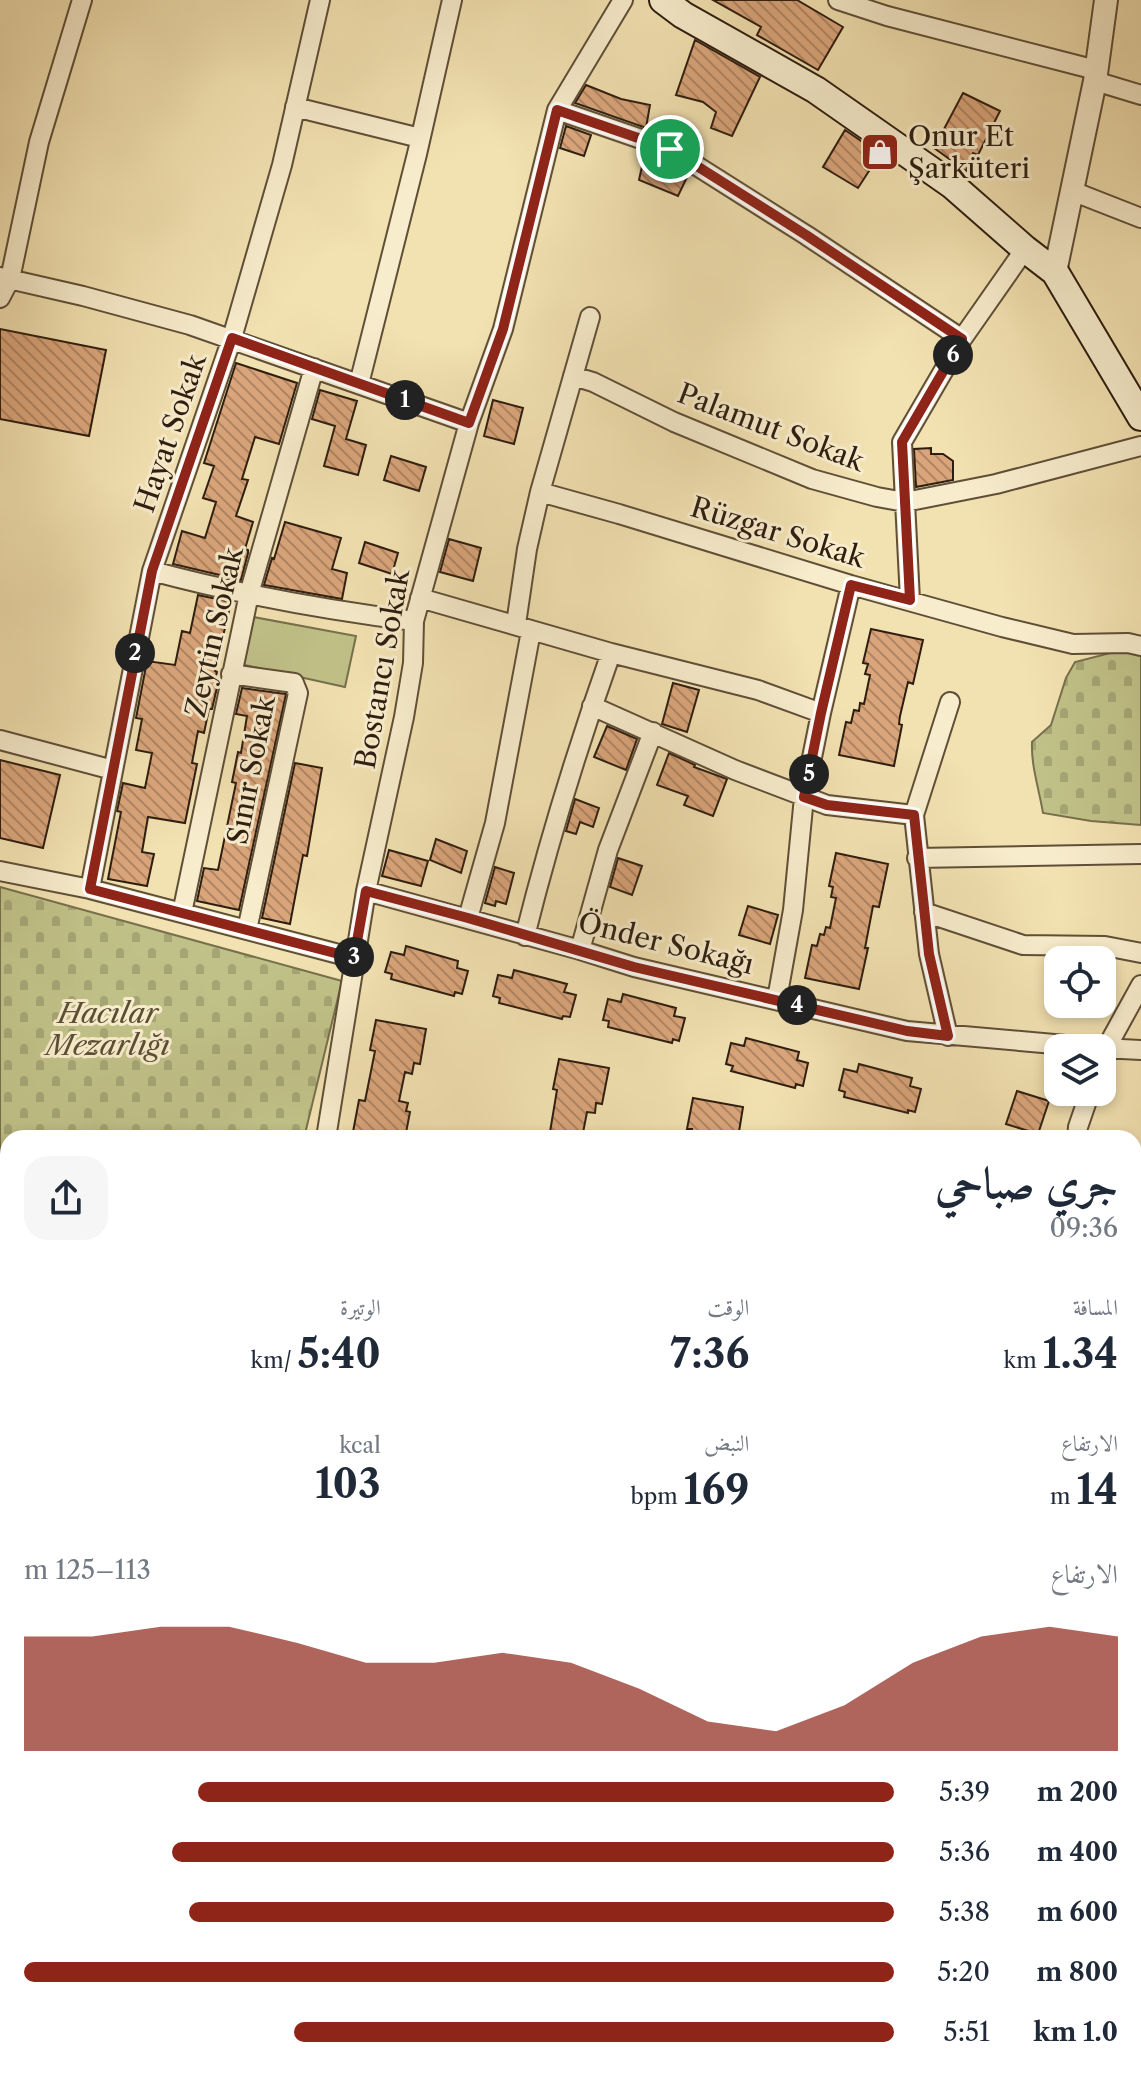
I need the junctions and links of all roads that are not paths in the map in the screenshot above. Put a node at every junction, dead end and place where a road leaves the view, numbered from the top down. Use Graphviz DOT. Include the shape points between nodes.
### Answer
graph roads {
  1 [pos="82,0"];
  2 [pos="320,0"];
  3 [pos="452,0"];
  4 [pos="623,0"];
  5 [pos="663,0"];
  6 [pos="838,0"];
  7 [pos="1106,0"];
  8 [pos="1096,76"];
  9 [pos="1141,95"];
  10 [pos="295,107"];
  11 [pos="557,110"];
  12 [pos="420,138"];
  13 [pos="1072,191"];
  14 [pos="1141,218"];
  15 [pos="1025,249"];
  16 [pos="1055,272"];
  17 [pos="5,278"];
  18 [pos="0,298"];
  19 [pos="590,317"];
  20 [pos="232,338"];
  21 [pos="962,339"];
  22 [pos="314,368"];
  23 [pos="573,376"];
  24 [pos="359,384"];
  25 [pos="1141,417"];
  26 [pos="469,423"];
  27 [pos="1141,446"];
  28 [pos="540,492"];
  29 [pos="905,502"];
  30 [pos="152,571"];
  31 [pos="851,585"];
  32 [pos="249,594"];
  33 [pos="420,598"];
  34 [pos="910,600"];
  35 [pos="414,621"];
  36 [pos="524,628"];
  37 [pos="1141,646"];
  38 [pos="611,653"];
  39 [pos="231,674"];
  40 [pos="950,702"];
  41 [pos="592,706"];
  42 [pos="821,713"];
  43 [pos="653,732"];
  44 [pos="0,740"];
  45 [pos="113,770"];
  46 [pos="804,797"];
  47 [pos="914,815"];
  48 [pos="1141,854"];
  49 [pos="917,858"];
  50 [pos="0,871"];
  51 [pos="90,889"];
  52 [pos="366,891"];
  53 [pos="924,912"];
  54 [pos="182,913"];
  55 [pos="468,918"];
  56 [pos="247,930"];
  57 [pos="525,936"];
  58 [pos="580,950"];
  59 [pos="1141,953"];
  60 [pos="354,958"];
  61 [pos="1141,985"];
  62 [pos="777,999"];
  63 [pos="1112,1034"];
  64 [pos="948,1036"];
  65 [pos="1044,1045"];
  66 [pos="1116,1050"];
  67 [pos="1141,1050"];
  68 [pos="1085,1106"];
  69 [pos="327,1130"];
  70 [pos="1078,1130"];
  1 -- 17 [label="street"];
  2 -- 10 [label="street, Hayat Sokak"];
  3 -- 12 [label="street"];
  4 -- 11 [label="street, Bostancı Sokak"];
  5 -- 15 [label="main road" via="816,90 952,185"];
  6 -- 8 [label="street"];
  7 -- 8 [label="street"];
  8 -- 9 [label="street"];
  8 -- 13 [label="street"];
  10 -- 12 [label="street"];
  10 -- 20 [label="street, Hayat Sokak"];
  11 -- 21 [label="street" via="670,149"];
  11 -- 26 [label="street, Bostancı Sokak" via="503,329"];
  12 -- 24 [label="street"];
  13 -- 14 [label="street"];
  13 -- 16 [label="street"];
  15 -- 16 [label="main road"];
  15 -- 21 [label="street"];
  16 -- 25 [label="main road"];
  17 -- 18 [label="street"];
  17 -- 20 [label="street"];
  19 -- 23 [label="street"];
  20 -- 22 [label="street"];
  20 -- 30 [label="street, Hayat Sokak"];
  21 -- 29 [label="street" via="902,442"];
  22 -- 24 [label="street"];
  22 -- 32 [label="street, Zeytin Sokak"];
  23 -- 28 [label="street"];
  23 -- 29 [label="street, Palamut Sokak" via="812,479"];
  24 -- 26 [label="street"];
  26 -- 33 [label="street, Bostancı Sokak"];
  27 -- 29 [label="street, Palamut Sokak"];
  28 -- 31 [label="street, Rüzgar Sokak"];
  28 -- 36 [label="street" via="527,549"];
  29 -- 34 [label="street"];
  30 -- 32 [label="street"];
  30 -- 45 [label="street, Hayat Sokak"];
  31 -- 34 [label="street, Rüzgar Sokak"];
  31 -- 42 [label="street"];
  32 -- 35 [label="street"];
  32 -- 39 [label="street, Zeytin Sokak"];
  33 -- 35 [label="street, Bostancı Sokak"];
  33 -- 36 [label="street"];
  34 -- 37 [label="street, Rüzgar Sokak" via="1073,644"];
  35 -- 52 [label="street, Bostancı Sokak" via="406,703"];
  36 -- 38 [label="street"];
  36 -- 55 [label="street" via="495,823"];
  38 -- 41 [label="street"];
  38 -- 42 [label="street" via="758,690"];
  39 -- 54 [label="street, Zeytin Sokak"];
  39 -- 56 [label="street, Sınır Sokak" via="294,683 298,693"];
  40 -- 47 [label="street"];
  41 -- 43 [label="street"];
  41 -- 57 [label="street"];
  42 -- 46 [label="street"];
  43 -- 46 [label="street"];
  43 -- 58 [label="street" via="608,850"];
  44 -- 45 [label="street"];
  45 -- 51 [label="street, Hayat Sokak"];
  46 -- 47 [label="street" via="827,805"];
  46 -- 62 [label="street" via="793,910"];
  47 -- 49 [label="street"];
  48 -- 49 [label="street"];
  49 -- 53 [label="street"];
  50 -- 51 [label="street"];
  51 -- 54 [label="street"];
  52 -- 55 [label="street, Önder Sokağı"];
  52 -- 60 [label="street, Bostancı Sokak"];
  53 -- 59 [label="street" via="1023,945 1105,946"];
  53 -- 64 [label="street"];
  54 -- 56 [label="street"];
  55 -- 57 [label="street, Önder Sokağı"];
  56 -- 60 [label="street"];
  57 -- 58 [label="street, Önder Sokağı"];
  58 -- 62 [label="street, Önder Sokağı"];
  60 -- 69 [label="street, Bostancı Sokak"];
  61 -- 63 [label="street"];
  62 -- 64 [label="street, Önder Sokağı"];
  64 -- 65 [label="street, Önder Sokağı"];
  66 -- 67 [label="street, Önder Sokağı"];
  68 -- 70 [label="street"];
}
